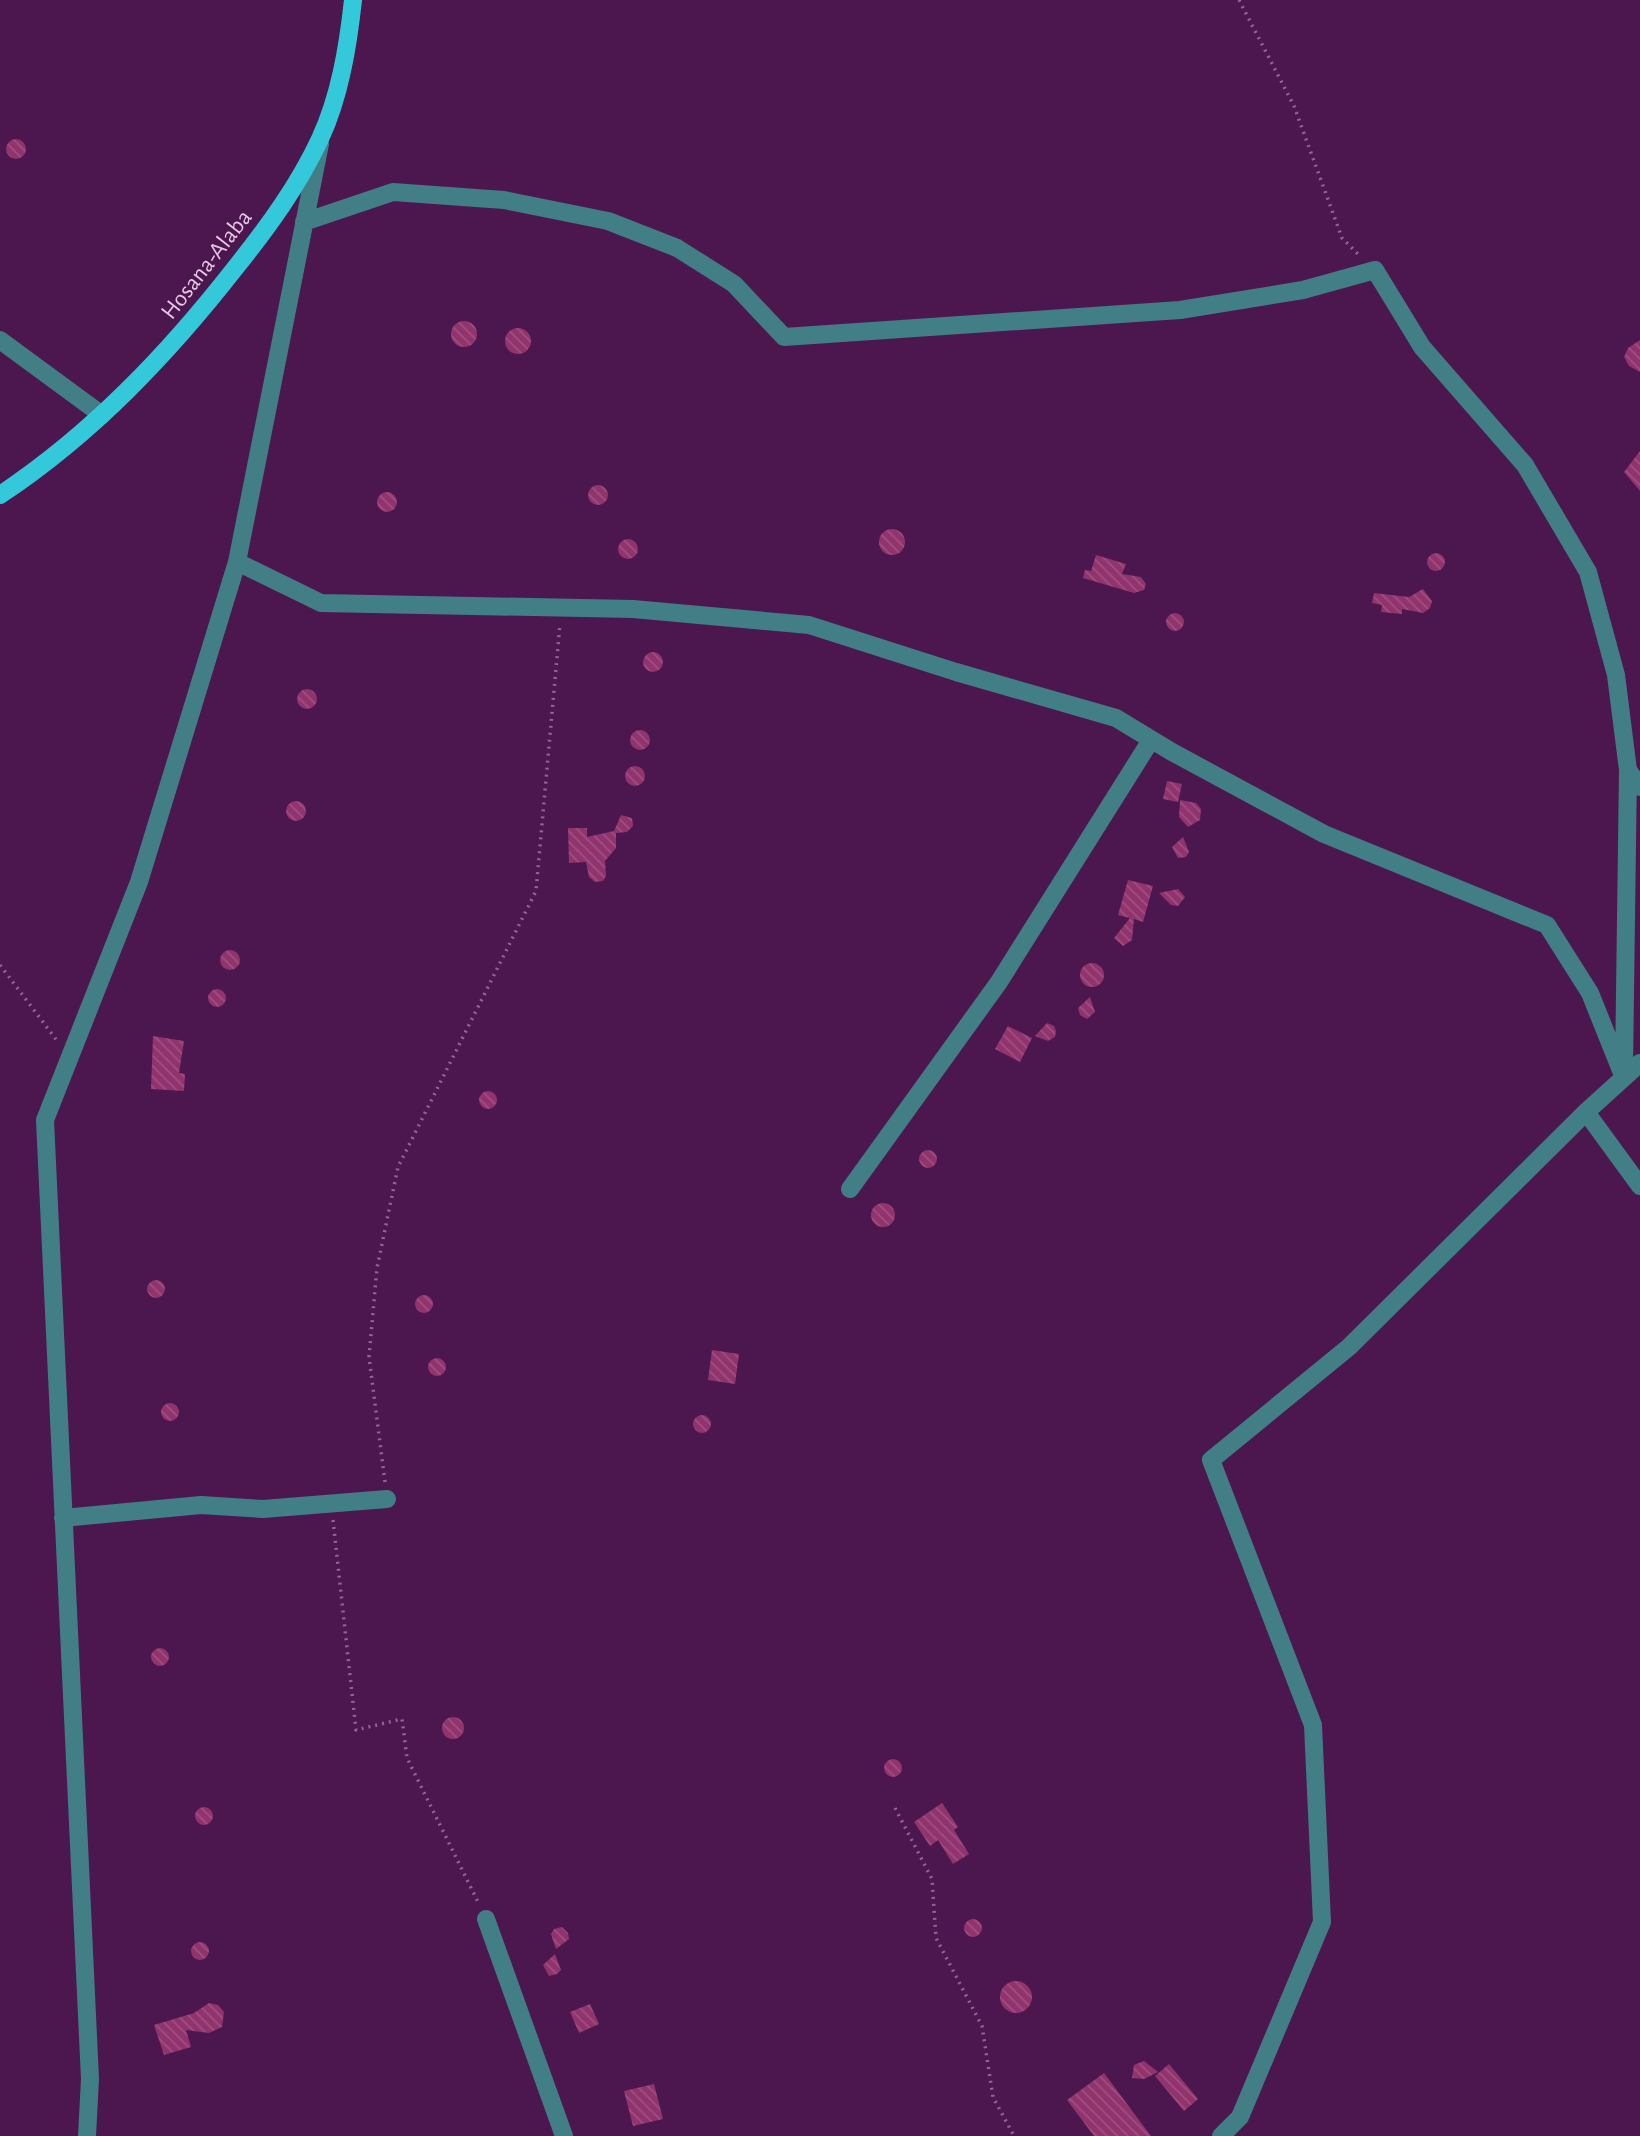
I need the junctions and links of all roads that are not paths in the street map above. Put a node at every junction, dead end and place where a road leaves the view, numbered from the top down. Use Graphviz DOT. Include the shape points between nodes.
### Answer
graph roads {
  1 [pos="353,0"];
  2 [pos="321,137"];
  3 [pos="304,222"];
  4 [pos="0,340"];
  5 [pos="102,415"];
  6 [pos="0,495"];
  7 [pos="237,562"];
  8 [pos="1151,740"];
  9 [pos="1628,769"];
  10 [pos="1640,787"];
  11 [pos="1640,1063"];
  12 [pos="1624,1079"];
  13 [pos="1586,1112"];
  14 [pos="1640,1186"];
  15 [pos="850,1189"];
  16 [pos="387,1499"];
  17 [pos="63,1518"];
  18 [pos="486,1920"];
  19 [pos="1240,2117"];
  20 [pos="87,2136"];
  21 [pos="564,2136"];
  22 [pos="1221,2136"];
  23 [pos="1241,2136"];
  1 -- 2 [label="main road, Hosana-Alaba" via="347,55"];
  2 -- 3 [label="street"];
  2 -- 5 [label="main road, Hosana-Alaba" via="281,209 193,323"];
  3 -- 7 [label="street"];
  3 -- 9 [label="street" via="393,192 504,200 608,221 677,248 734,284 785,337 1180,310 1303,290 1375,270 1422,347 1525,465 1588,572 1616,675"];
  4 -- 5 [label="street"];
  5 -- 6 [label="main road, Hosana-Alaba"];
  7 -- 8 [label="street" via="321,603 632,609 809,625 1116,718"];
  7 -- 17 [label="street" via="139,882 45,1120"];
  8 -- 12 [label="street" via="1324,834 1547,925 1590,993"];
  8 -- 15 [label="street" via="999,982"];
  9 -- 10 [label="street"];
  9 -- 12 [label="street"];
  11 -- 12 [label="street"];
  12 -- 13 [label="street"];
  13 -- 14 [label="street"];
  13 -- 19 [label="street" via="1349,1347 1211,1460 1312,1725 1322,1922"];
  16 -- 17 [label="street" via="263,1509 201,1505"];
  17 -- 20 [label="street" via="90,2078"];
  18 -- 21 [label="street"];
  19 -- 22 [label="street"];
  19 -- 23 [label="street"];
}
